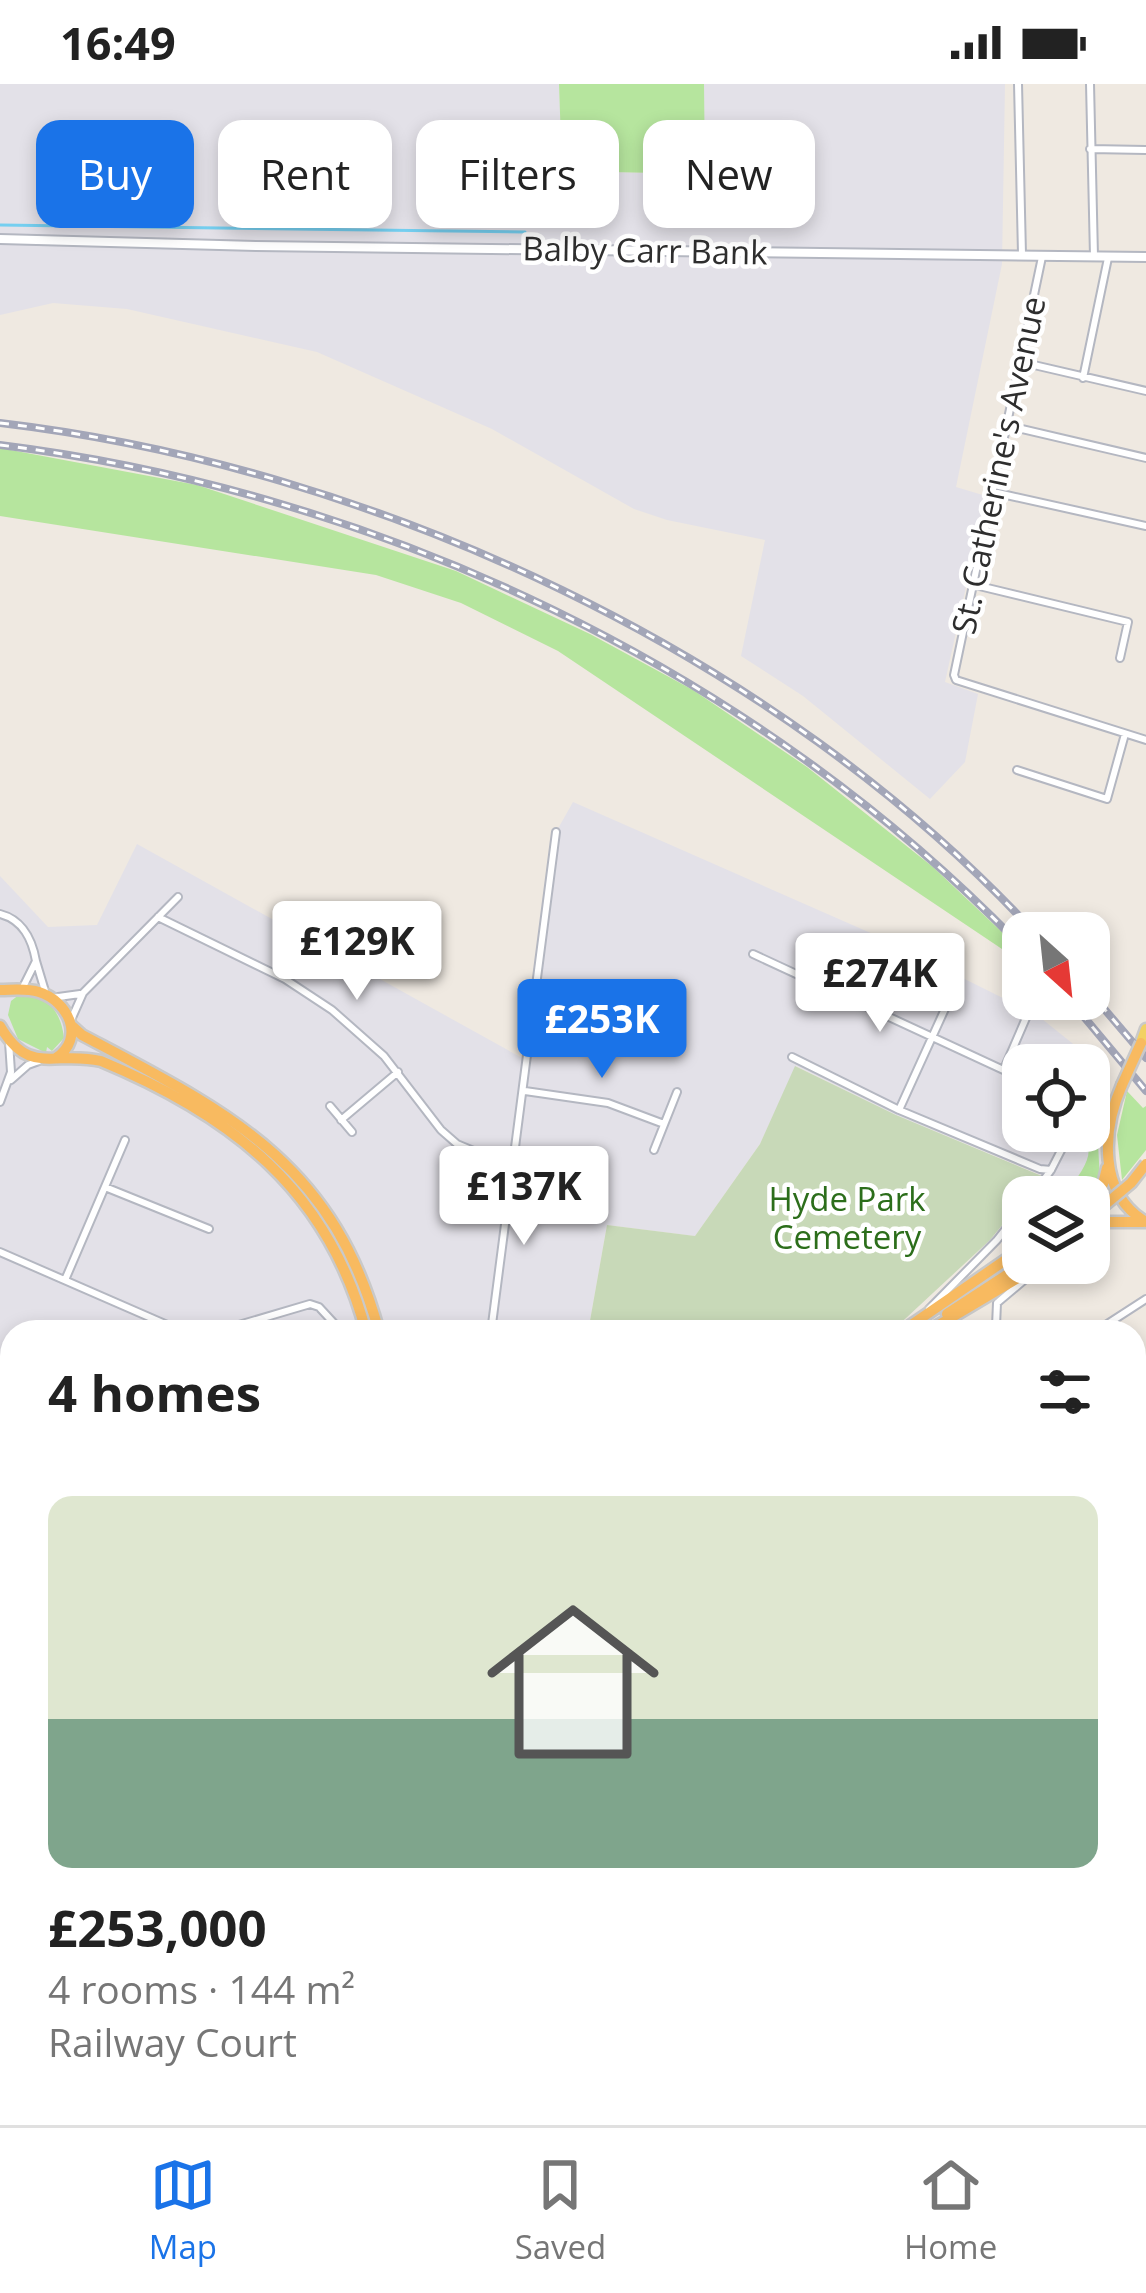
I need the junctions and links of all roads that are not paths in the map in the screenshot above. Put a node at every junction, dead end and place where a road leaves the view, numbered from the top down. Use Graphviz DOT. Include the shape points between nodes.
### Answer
graph roads {
  1 [pos="1018,84"];
  2 [pos="1090,84"];
  3 [pos="1090,149"];
  4 [pos="1146,150"];
  5 [pos="0,239"];
  6 [pos="1022,254"];
  7 [pos="1043,255"];
  8 [pos="1094,256"];
  9 [pos="1109,256"];
  10 [pos="1146,257"];
  11 [pos="1021,362"];
  12 [pos="1083,378"];
  13 [pos="1146,392"];
  14 [pos="1008,425"];
  15 [pos="1146,458"];
  16 [pos="993,492"];
  17 [pos="1146,526"];
  18 [pos="975,585"];
  19 [pos="1120,658"];
  20 [pos="1125,734"];
  21 [pos="1146,740"];
  22 [pos="1017,770"];
  23 [pos="556,832"];
  24 [pos="178,897"];
  25 [pos="0,914"];
  26 [pos="158,916"];
  27 [pos="884,943"];
  28 [pos="753,954"];
  29 [pos="36,961"];
  30 [pos="959,978"];
  31 [pos="12,990"];
  32 [pos="83,993"];
  33 [pos="49,996"];
  34 [pos="857,1000"];
  35 [pos="0,1005"];
  36 [pos="71,1024"];
  37 [pos="1146,1028"];
  38 [pos="3,1029"];
  39 [pos="933,1037"];
  40 [pos="1143,1041"];
  41 [pos="792,1057"];
  42 [pos="48,1060"];
  43 [pos="1002,1069"];
  44 [pos="398,1072"];
  45 [pos="9,1082"];
  46 [pos="525,1091"];
  47 [pos="677,1092"];
  48 [pos="0,1102"];
  49 [pos="330,1106"];
  50 [pos="899,1110"];
  51 [pos="1110,1113"];
  52 [pos="341,1120"];
  53 [pos="664,1124"];
  54 [pos="352,1132"];
  55 [pos="125,1140"];
  56 [pos="654,1150"];
  57 [pos="1060,1152"];
  58 [pos="1109,1152"];
  59 [pos="515,1158"];
  60 [pos="1109,1159"];
  61 [pos="1146,1164"];
  62 [pos="1051,1170"];
  63 [pos="1046,1176"];
  64 [pos="1105,1176"];
  65 [pos="105,1186"];
  66 [pos="1110,1200"];
  67 [pos="1110,1222"];
  68 [pos="1146,1222"];
  69 [pos="208,1229"];
  70 [pos="1002,1234"];
  71 [pos="0,1252"];
  72 [pos="1002,1263"];
  73 [pos="1002,1278"];
  74 [pos="65,1280"];
  75 [pos="1008,1284"];
  76 [pos="1020,1284"];
  77 [pos="1146,1299"];
  78 [pos="923,1316"];
  79 [pos="156,1320"];
  80 [pos="256,1320"];
  81 [pos="331,1320"];
  82 [pos="362,1320"];
  83 [pos="376,1320"];
  84 [pos="493,1320"];
  85 [pos="918,1320"];
  86 [pos="941,1320"];
  87 [pos="944,1320"];
  88 [pos="996,1320"];
  89 [pos="1114,1320"];
  1 -- 6 [label="street"];
  2 -- 3 [label="street"];
  3 -- 4 [label="street"];
  3 -- 8 [label="street"];
  5 -- 6 [label="street, Balby Carr Bank"];
  6 -- 7 [label="street, Balby Carr Bank"];
  7 -- 8 [label="street, Balby Carr Bank"];
  7 -- 11 [label="street, St. Catherine's Avenue"];
  8 -- 9 [label="street, Balby Carr Bank"];
  9 -- 10 [label="street, Balby Carr Bank"];
  9 -- 12 [label="street"];
  11 -- 12 [label="street"];
  11 -- 14 [label="street, St. Catherine's Avenue"];
  12 -- 13 [label="street"];
  14 -- 15 [label="street"];
  14 -- 16 [label="street, St. Catherine's Avenue"];
  16 -- 17 [label="street"];
  16 -- 18 [label="street, St. Catherine's Avenue"];
  18 -- 19 [label="street" via="1128,622"];
  18 -- 20 [label="street, St. Catherine's Avenue" via="956,680"];
  20 -- 21 [label="street"];
  20 -- 22 [label="street" via="1107,799"];
  23 -- 46 [label="street"];
  24 -- 26 [label="street"];
  25 -- 29 [label="street" via="23,928"];
  26 -- 32 [label="street"];
  26 -- 44 [label="street" via="303,990"];
  27 -- 34 [label="street"];
  28 -- 34 [label="street"];
  29 -- 31 [label="street"];
  29 -- 33 [label="street"];
  30 -- 39 [label="street"];
  31 -- 33 [label="highway"];
  31 -- 35 [label="highway"];
  32 -- 33 [label="street"];
  32 -- 36 [label="street"];
  33 -- 36 [label="highway"];
  34 -- 39 [label="street"];
  36 -- 42 [label="highway" via="69,1046"];
  36 -- 83 [label="highway" via="200,1097 279,1156 337,1229"];
  37 -- 40 [label="main road"];
  38 -- 42 [label="highway" via="22,1054"];
  38 -- 45 [label="street"];
  39 -- 43 [label="street"];
  39 -- 50 [label="street"];
  40 -- 51 [label="highway, bridge"];
  41 -- 50 [label="street"];
  42 -- 45 [label="street"];
  42 -- 82 [label="highway" via="86,1057 114,1066 254,1148 318,1219"];
  44 -- 52 [label="street"];
  44 -- 59 [label="street" via="446,1137 468,1150"];
  45 -- 48 [label="street"];
  46 -- 53 [label="street" via="608,1102"];
  46 -- 59 [label="street"];
  47 -- 53 [label="street"];
  49 -- 52 [label="street"];
  50 -- 62 [label="street"];
  52 -- 54 [label="street"];
  53 -- 56 [label="street"];
  55 -- 65 [label="street"];
  57 -- 62 [label="street"];
  58 -- 60 [label="highway"];
  59 -- 84 [label="street"];
  60 -- 64 [label="highway"];
  60 -- 68 [label="highway" via="1119,1200"];
  61 -- 66 [label="highway, bridge"];
  62 -- 63 [label="street"];
  65 -- 69 [label="street"];
  65 -- 74 [label="street"];
  67 -- 68 [label="highway"];
  70 -- 78 [label="street"];
  71 -- 74 [label="street"];
  72 -- 78 [label="highway"];
  73 -- 86 [label="highway"];
  74 -- 79 [label="street"];
  75 -- 87 [label="highway"];
  76 -- 88 [label="street" via="997,1303"];
  77 -- 89 [label="street"];
  78 -- 85 [label="highway"];
  80 -- 81 [label="street" via="310,1304"];
}
